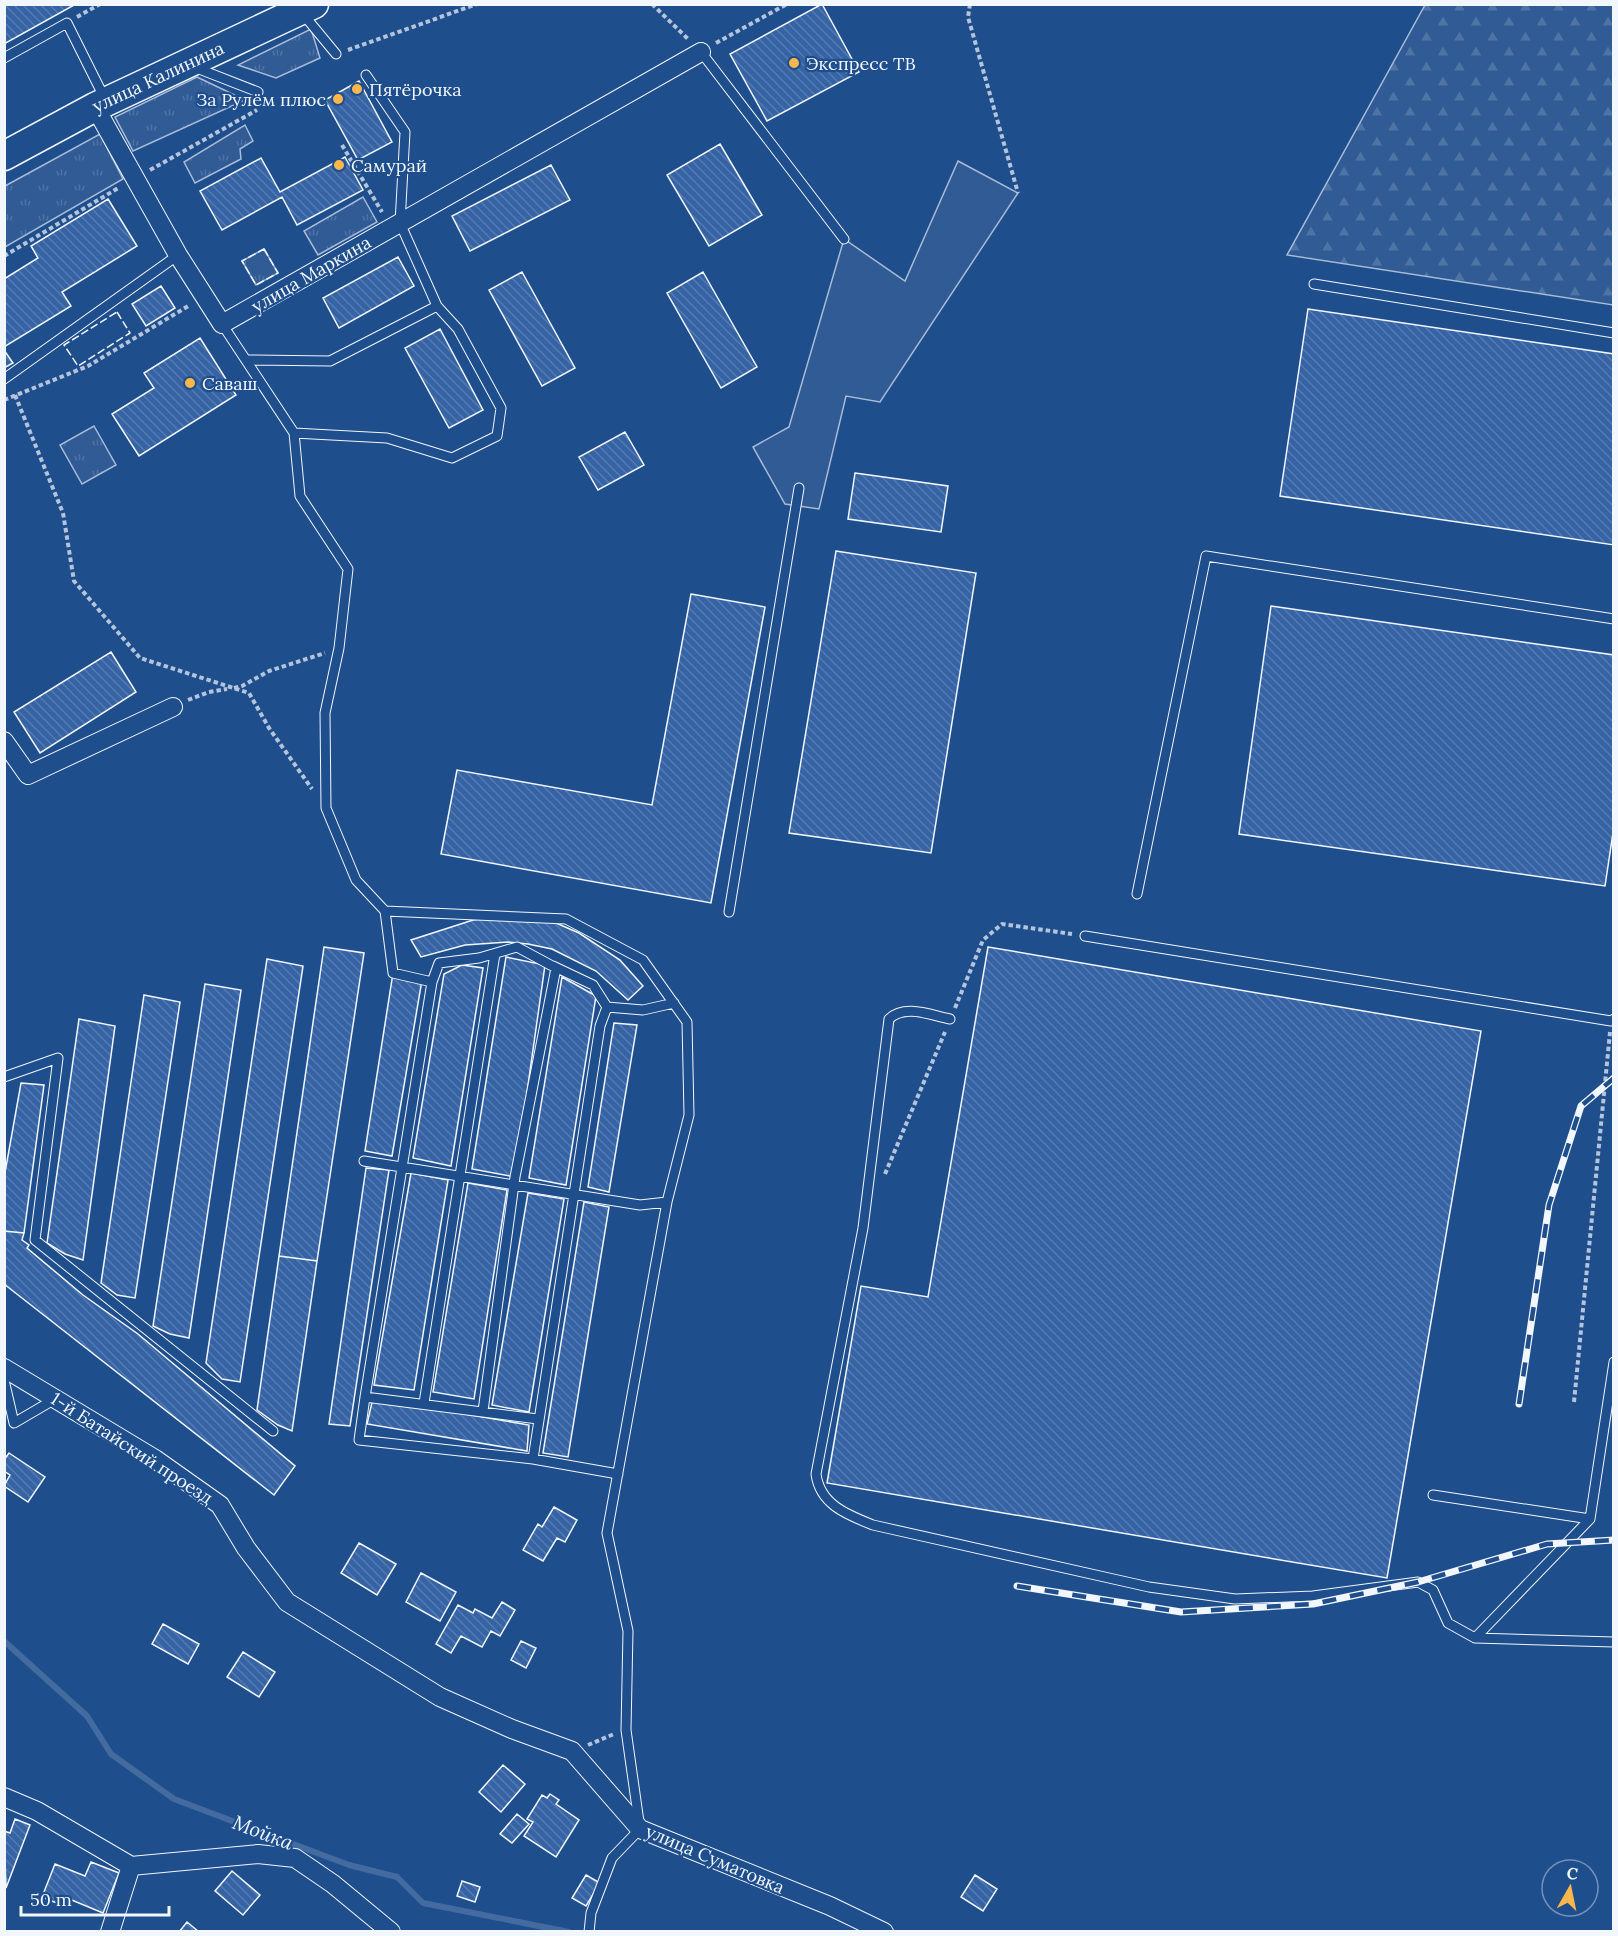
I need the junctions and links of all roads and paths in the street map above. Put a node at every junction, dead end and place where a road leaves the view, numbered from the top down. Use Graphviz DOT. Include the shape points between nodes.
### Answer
graph roads {
  1 [pos="100,4"];
  2 [pos="477,4"];
  3 [pos="652,4"];
  4 [pos="787,4"];
  5 [pos="970,4"];
  6 [pos="304,6"];
  7 [pos="67,23"];
  8 [pos="701,52"];
  9 [pos="336,54"];
  10 [pos="4,58"];
  11 [pos="186,64"];
  12 [pos="366,75"];
  13 [pos="258,92"];
  14 [pos="100,104"];
  15 [pos="342,145"];
  16 [pos="4,156"];
  17 [pos="1018,193"];
  18 [pos="395,226"];
  19 [pos="844,239"];
  20 [pos="178,255"];
  21 [pos="1314,284"];
  22 [pos="204,296"];
  23 [pos="437,306"];
  24 [pos="222,324"];
  25 [pos="1614,333"];
  26 [pos="246,360"];
  27 [pos="4,379"];
  28 [pos="15,395"];
  29 [pos="4,400"];
  30 [pos="294,433"];
  31 [pos="799,488"];
  32 [pos="1614,619"];
  33 [pos="339,648"];
  34 [pos="230,688"];
  35 [pos="173,707"];
  36 [pos="4,741"];
  37 [pos="326,808"];
  38 [pos="1137,894"];
  39 [pos="385,910"];
  40 [pos="729,912"];
  41 [pos="1085,936"];
  42 [pos="495,954"];
  43 [pos="548,964"];
  44 [pos="432,982"];
  45 [pos="674,1003"];
  46 [pos="607,1007"];
  47 [pos="950,1019"];
  48 [pos="1612,1020"];
  49 [pos="4,1077"];
  50 [pos="364,1161"];
  51 [pos="402,1167"];
  52 [pos="459,1176"];
  53 [pos="513,1184"];
  54 [pos="881,1184"];
  55 [pos="574,1194"];
  56 [pos="667,1202"];
  57 [pos="1614,1362"];
  58 [pos="4,1368"];
  59 [pos="4,1380"];
  60 [pos="365,1396"];
  61 [pos="57,1398"];
  62 [pos="424,1402"];
  63 [pos="1574,1402"];
  64 [pos="483,1411"];
  65 [pos="538,1419"];
  66 [pos="273,1431"];
  67 [pos="533,1460"];
  68 [pos="618,1474"];
  69 [pos="1433,1495"];
  70 [pos="1590,1519"];
  71 [pos="287,1602"];
  72 [pos="1475,1638"];
  73 [pos="1614,1642"];
  74 [pos="626,1730"];
  75 [pos="572,1751"];
  76 [pos="4,1797"];
  77 [pos="640,1829"];
  78 [pos="131,1866"];
  79 [pos="110,1932"];
  80 [pos="391,1932"];
  81 [pos="589,1932"];
  82 [pos="884,1932"];
  1 -- 7 [label="path"];
  2 -- 9 [label="path"];
  3 -- 8 [label="path"];
  4 -- 8 [label="path"];
  5 -- 17 [label="path" via="968,17"];
  6 -- 9 [label="lane"];
  6 -- 11 [label="main road, улица Калинина"];
  7 -- 10 [label="lane"];
  7 -- 14 [label="lane"];
  8 -- 18 [label="street, улица Маркина"];
  8 -- 19 [label="lane"];
  11 -- 13 [label="lane"];
  11 -- 14 [label="main road, улица Калинина"];
  12 -- 18 [label="lane" via="405,132"];
  14 -- 16 [label="main road, улица Калинина"];
  14 -- 20 [label="street"];
  15 -- 18 [label="path"];
  18 -- 23 [label="lane"];
  18 -- 24 [label="street, улица Маркина"];
  20 -- 22 [label="street"];
  20 -- 27 [label="lane"];
  21 -- 25 [label="lane"];
  22 -- 24 [label="street"];
  22 -- 28 [label="path" via="88,366"];
  23 -- 26 [label="lane" via="330,361"];
  23 -- 30 [label="lane" via="458,328 501,408 497,436 452,458 387,438"];
  24 -- 26 [label="lane"];
  26 -- 30 [label="lane"];
  28 -- 29 [label="path"];
  28 -- 34 [label="path" via="63,513 74,580 140,658"];
  30 -- 33 [label="lane" via="300,496 348,568"];
  31 -- 40 [label="lane"];
  32 -- 38 [label="lane" via="1206,556"];
  33 -- 34 [label="path"];
  33 -- 37 [label="lane" via="325,713"];
  34 -- 35 [label="path" via="208,692"];
  34 -- 37 [label="path" via="249,693"];
  35 -- 36 [label="street" via="28,775"];
  37 -- 39 [label="lane" via="356,880"];
  39 -- 44 [label="lane" via="393,973"];
  39 -- 45 [label="lane" via="566,920 643,960"];
  41 -- 47 [label="path" via="1002,924 983,940"];
  41 -- 48 [label="lane"];
  42 -- 43 [label="lane" via="517,947"];
  42 -- 44 [label="lane" via="439,963"];
  42 -- 52 [label="lane"];
  43 -- 46 [label="lane" via="593,985"];
  43 -- 53 [label="lane" via="556,968"];
  44 -- 51 [label="lane"];
  45 -- 46 [label="lane" via="643,1010"];
  45 -- 56 [label="lane" via="687,1022 689,1115"];
  46 -- 55 [label="lane" via="600,1026"];
  47 -- 54 [label="path"];
  47 -- 72 [label="lane" via="906,1010 889,1019 862,1228 816,1474 824,1498 845,1513 873,1525 1149,1587 1235,1599 1313,1596 1418,1582 1433,1590 1448,1623"];
  48 -- 63 [label="path"];
  49 -- 66 [label="lane" via="58,1058 35,1240"];
  50 -- 51 [label="lane"];
  51 -- 52 [label="lane"];
  51 -- 60 [label="lane"];
  52 -- 53 [label="lane"];
  52 -- 62 [label="lane"];
  53 -- 55 [label="lane"];
  53 -- 64 [label="lane"];
  55 -- 56 [label="lane" via="640,1205"];
  55 -- 65 [label="lane"];
  56 -- 68 [label="lane"];
  57 -- 70 [label="lane"];
  58 -- 61 [label="street, 1-й Батайский проезд"];
  59 -- 61 [label="lane" via="14,1423"];
  60 -- 62 [label="lane"];
  60 -- 67 [label="lane" via="359,1440"];
  61 -- 71 [label="street, 1-й Батайский проезд" via="220,1505 246,1548"];
  62 -- 64 [label="lane"];
  64 -- 65 [label="lane"];
  65 -- 67 [label="lane"];
  67 -- 68 [label="lane"];
  68 -- 74 [label="lane" via="607,1533 628,1631"];
  69 -- 70 [label="lane"];
  70 -- 72 [label="lane"];
  71 -- 75 [label="street, улица Суматовка" via="440,1697"];
  72 -- 73 [label="lane"];
  74 -- 75 [label="path"];
  74 -- 77 [label="lane"];
  75 -- 77 [label="street, улица Суматовка"];
  76 -- 78 [label="street" via="37,1811"];
  77 -- 81 [label="lane" via="612,1858 591,1913"];
  77 -- 82 [label="street, улица Суматовка"];
  78 -- 79 [label="street"];
  78 -- 80 [label="street" via="258,1854 295,1858"];
}
